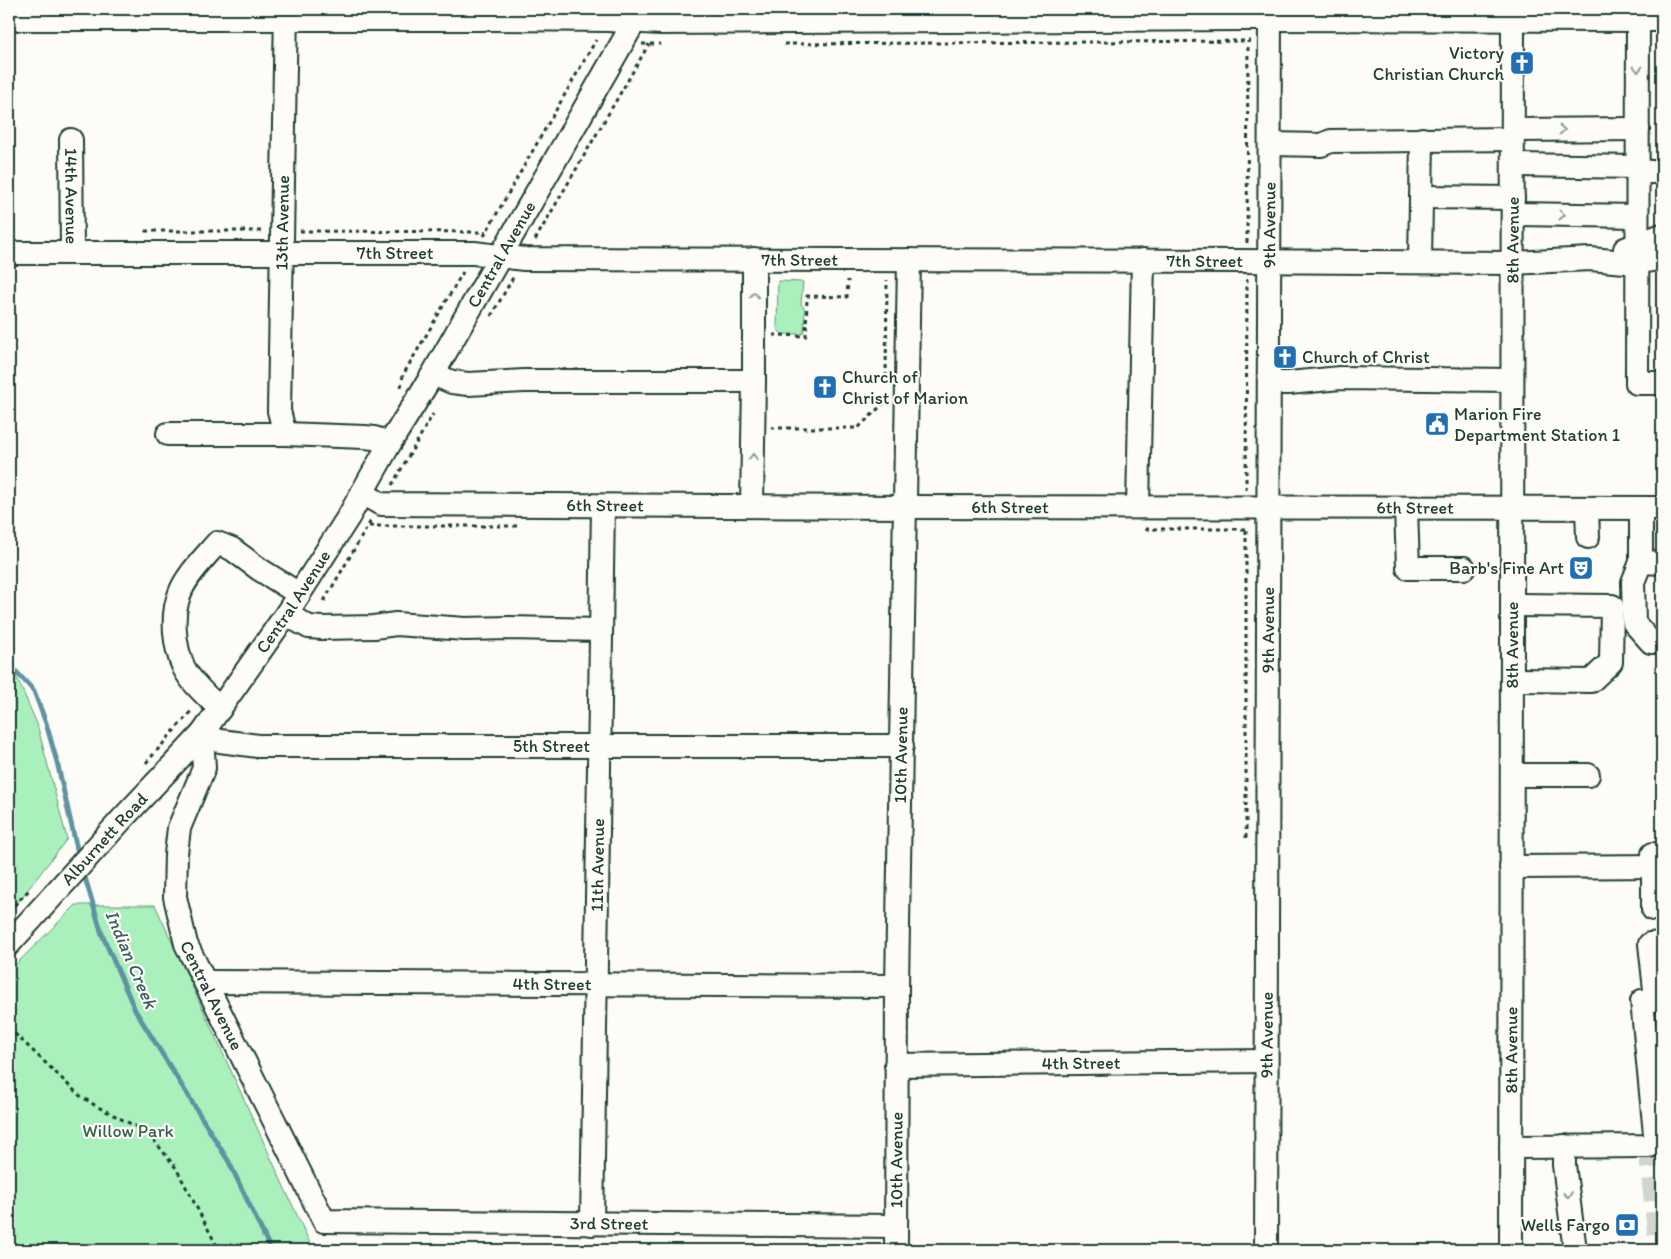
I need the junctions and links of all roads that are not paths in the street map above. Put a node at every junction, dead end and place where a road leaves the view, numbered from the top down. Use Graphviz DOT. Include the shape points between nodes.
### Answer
graph roads {
  1 [pos="73,14"];
  2 [pos="286,14"];
  3 [pos="497,14"];
  4 [pos="1270,14"];
  5 [pos="1513,14"];
  6 [pos="638,15"];
  7 [pos="9,19"];
  8 [pos="1638,20"];
  9 [pos="1662,20"];
  10 [pos="1638,129"];
  11 [pos="1513,135"];
  12 [pos="1422,139"];
  13 [pos="71,140"];
  14 [pos="1270,144"];
  15 [pos="1513,166"];
  16 [pos="1637,170"];
  17 [pos="1662,172"];
  18 [pos="1421,197"];
  19 [pos="1513,206"];
  20 [pos="1637,216"];
  21 [pos="1662,236"];
  22 [pos="9,253"];
  23 [pos="72,253"];
  24 [pos="282,253"];
  25 [pos="1637,254"];
  26 [pos="499,256"];
  27 [pos="1662,258"];
  28 [pos="754,260"];
  29 [pos="909,260"];
  30 [pos="1143,260"];
  31 [pos="1270,261"];
  32 [pos="1420,262"];
  33 [pos="1512,263"];
  34 [pos="432,374"];
  35 [pos="1512,380"];
  36 [pos="754,381"];
  37 [pos="1269,382"];
  38 [pos="1662,383"];
  39 [pos="168,434"];
  40 [pos="284,434"];
  41 [pos="390,442"];
  42 [pos="362,494"];
  43 [pos="1649,504"];
  44 [pos="603,506"];
  45 [pos="752,506"];
  46 [pos="906,507"];
  47 [pos="1138,507"];
  48 [pos="1269,508"];
  49 [pos="1406,508"];
  50 [pos="1512,508"];
  51 [pos="1587,508"];
  52 [pos="1588,537"];
  53 [pos="1652,562"];
  54 [pos="1464,568"];
  55 [pos="299,594"];
  56 [pos="1512,605"];
  57 [pos="287,613"];
  58 [pos="600,630"];
  59 [pos="1662,642"];
  60 [pos="1512,680"];
  61 [pos="213,701"];
  62 [pos="202,734"];
  63 [pos="598,746"];
  64 [pos="902,746"];
  65 [pos="1512,774"];
  66 [pos="1588,775"];
  67 [pos="1656,862"];
  68 [pos="1511,867"];
  69 [pos="1653,909"];
  70 [pos="1662,943"];
  71 [pos="9,944"];
  72 [pos="206,982"];
  73 [pos="596,984"];
  74 [pos="897,986"];
  75 [pos="1659,999"];
  76 [pos="1266,1061"];
  77 [pos="896,1065"];
  78 [pos="1659,1143"];
  79 [pos="1564,1146"];
  80 [pos="1511,1147"];
  81 [pos="324,1221"];
  82 [pos="592,1224"];
  83 [pos="896,1226"];
  84 [pos="896,1250"];
  85 [pos="1266,1250"];
  86 [pos="1511,1250"];
  87 [pos="1575,1250"];
  1 -- 2 [label="street"];
  1 -- 7 [label="street"];
  2 -- 3 [label="street"];
  2 -- 24 [label="street, 13th Avenue"];
  3 -- 6 [label="street"];
  4 -- 5 [label="street"];
  4 -- 6 [label="street" via="677,23"];
  4 -- 14 [label="street, 9th Avenue"];
  5 -- 8 [label="street"];
  5 -- 11 [label="street, 8th Avenue"];
  6 -- 26 [label="street, Central Avenue"];
  8 -- 9 [label="street"];
  8 -- 10 [label="street, one-way"];
  11 -- 10 [label="street, one-way"];
  10 -- 16 [label="street"];
  11 -- 12 [label="street"];
  11 -- 15 [label="street, 8th Avenue"];
  12 -- 14 [label="street" via="1331,141 1321,145"];
  12 -- 18 [label="street"];
  13 -- 23 [label="street, 14th Avenue"];
  14 -- 31 [label="street, 9th Avenue"];
  15 -- 16 [label="street"];
  15 -- 19 [label="street, 8th Avenue"];
  16 -- 17 [label="street"];
  16 -- 20 [label="street"];
  18 -- 19 [label="street"];
  18 -- 32 [label="street"];
  19 -- 20 [label="street, one-way"];
  19 -- 33 [label="street, 8th Avenue"];
  20 -- 25 [label="street"];
  21 -- 25 [label="street, 7th Street"];
  22 -- 23 [label="street, 7th Street"];
  23 -- 24 [label="street, 7th Street"];
  24 -- 26 [label="street, 7th Street" via="474,253"];
  24 -- 40 [label="street, 13th Avenue" via="279,411"];
  25 -- 27 [label="street, 7th Street"];
  25 -- 33 [label="street, 7th Street"];
  25 -- 38 [label="street" via="1642,349 1637,383"];
  26 -- 28 [label="street, 7th Street" via="524,260"];
  26 -- 34 [label="street, Central Avenue"];
  28 -- 29 [label="street, 7th Street"];
  36 -- 28 [label="street, one-way"];
  29 -- 30 [label="street, 7th Street"];
  29 -- 46 [label="street, 10th Avenue"];
  30 -- 31 [label="street, 7th Street"];
  30 -- 47 [label="street"];
  31 -- 32 [label="street, 7th Street"];
  31 -- 37 [label="street, 9th Avenue"];
  32 -- 33 [label="street, 7th Street"];
  33 -- 35 [label="street, 8th Avenue"];
  34 -- 36 [label="street" via="468,384"];
  34 -- 41 [label="street, Central Avenue"];
  35 -- 37 [label="street" via="1340,378"];
  35 -- 50 [label="street, 8th Avenue"];
  45 -- 36 [label="street, one-way"];
  37 -- 48 [label="street, 9th Avenue"];
  39 -- 40 [label="street"];
  40 -- 41 [label="street" via="374,438"];
  41 -- 42 [label="street, Central Avenue"];
  42 -- 44 [label="street, 6th Street" via="381,504"];
  42 -- 55 [label="street, Central Avenue"];
  43 -- 51 [label="street, 6th Street"];
  43 -- 53 [label="street"];
  44 -- 45 [label="street, 6th Street"];
  44 -- 58 [label="street, 11th Avenue"];
  45 -- 46 [label="street, 6th Street"];
  46 -- 47 [label="street, 6th Street"];
  46 -- 64 [label="street, 10th Avenue"];
  47 -- 48 [label="street, 6th Street"];
  48 -- 49 [label="street, 6th Street"];
  48 -- 76 [label="street, 9th Avenue"];
  49 -- 50 [label="street, 6th Street"];
  49 -- 54 [label="street" via="1408,568"];
  50 -- 51 [label="street, 6th Street"];
  50 -- 56 [label="street, 8th Avenue"];
  51 -- 52 [label="street"];
  53 -- 59 [label="street" via="1633,582 1634,623 1651,642"];
  55 -- 57 [label="street, Central Avenue"];
  55 -- 61 [label="street" via="217,543 193,572 180,592 175,615 177,646 185,669"];
  56 -- 60 [label="street, 8th Avenue"];
  56 -- 60 [label="street" via="1612,606 1611,662 1591,681"];
  57 -- 58 [label="street" via="309,627 322,628 396,624 465,629"];
  57 -- 61 [label="street, Central Avenue"];
  58 -- 63 [label="street, 11th Avenue"];
  60 -- 65 [label="street, 8th Avenue"];
  61 -- 62 [label="street, Central Avenue"];
  62 -- 63 [label="street, 5th Street" via="220,741 258,746"];
  62 -- 71 [label="street, Alburnett Road"];
  62 -- 72 [label="street, Central Avenue" via="204,768 179,828 175,897 186,944"];
  63 -- 64 [label="street, 5th Street"];
  63 -- 73 [label="street, 11th Avenue"];
  64 -- 74 [label="street, 10th Avenue"];
  65 -- 66 [label="street"];
  65 -- 68 [label="street, 8th Avenue"];
  67 -- 68 [label="street"];
  67 -- 69 [label="street"];
  68 -- 80 [label="street, 8th Avenue"];
  70 -- 75 [label="street" via="1650,944"];
  72 -- 73 [label="street, 4th Street"];
  72 -- 81 [label="street, Central Avenue"];
  73 -- 74 [label="street, 4th Street"];
  73 -- 82 [label="street, 11th Avenue"];
  74 -- 77 [label="street, 10th Avenue"];
  75 -- 78 [label="street" via="1642,1001"];
  76 -- 77 [label="street, 4th Street"];
  76 -- 85 [label="street, 9th Avenue"];
  77 -- 83 [label="street, 10th Avenue"];
  78 -- 79 [label="street" via="1649,1146"];
  79 -- 80 [label="street"];
  79 -- 87 [label="street, one-way"];
  80 -- 86 [label="street, 8th Avenue"];
  81 -- 82 [label="street, 3rd Street"];
  82 -- 83 [label="street, 3rd Street"];
  83 -- 84 [label="street, 10th Avenue"];
}
